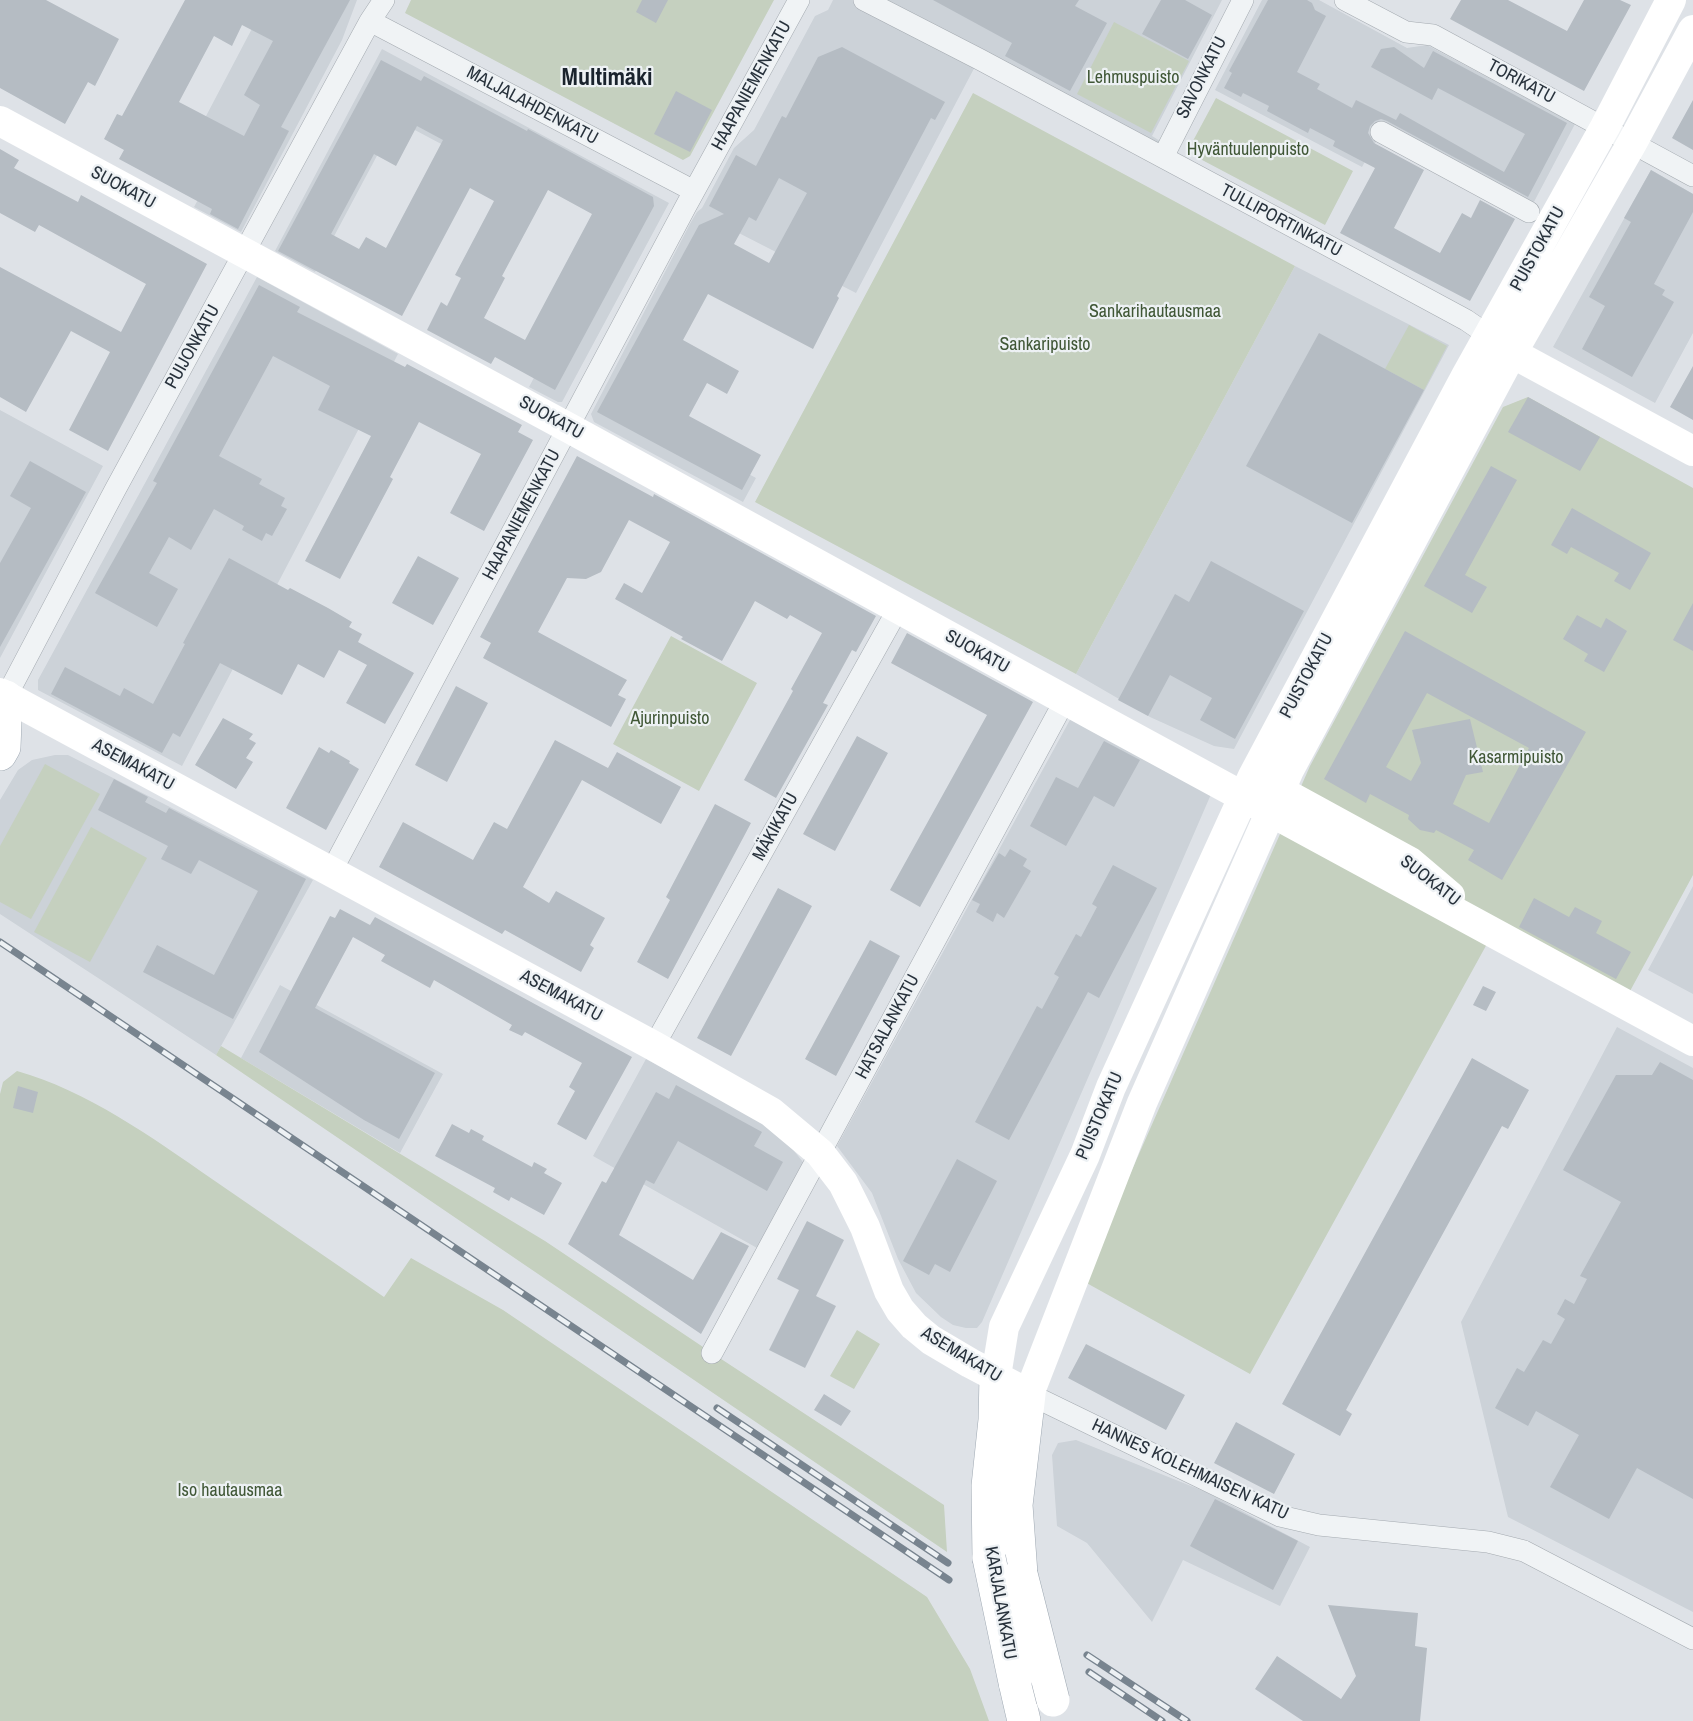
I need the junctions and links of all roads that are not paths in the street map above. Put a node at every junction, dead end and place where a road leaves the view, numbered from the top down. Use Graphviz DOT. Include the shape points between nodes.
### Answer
graph roads {
  1 [pos="384,0"];
  2 [pos="799,0"];
  3 [pos="864,0"];
  4 [pos="1243,0"];
  5 [pos="1345,0"];
  6 [pos="1671,0"];
  7 [pos="370,21"];
  8 [pos="1693,30"];
  9 [pos="0,122"];
  10 [pos="1605,128"];
  11 [pos="1381,132"];
  12 [pos="1632,143"];
  13 [pos="1163,157"];
  14 [pos="1693,176"];
  15 [pos="694,191"];
  16 [pos="1529,212"];
  17 [pos="244,253"];
  18 [pos="1488,335"];
  19 [pos="1512,353"];
  20 [pos="568,428"];
  21 [pos="1693,452"];
  22 [pos="898,609"];
  23 [pos="2,698"];
  24 [pos="1065,700"];
  25 [pos="0,754"];
  26 [pos="1248,787"];
  27 [pos="1275,802"];
  28 [pos="331,872"];
  29 [pos="1693,1041"];
  30 [pos="654,1046"];
  31 [pos="820,1154"];
  32 [pos="712,1353"];
  33 [pos="996,1376"];
  34 [pos="1029,1394"];
  35 [pos="1693,1640"];
  36 [pos="1056,1710"];
  37 [pos="1024,1721"];
  1 -- 7 [label="street, PUIJONKATU"];
  2 -- 15 [label="street, HAAPANIEMENKATU"];
  3 -- 13 [label="street, TULLIPORTINKATU"];
  4 -- 13 [label="street, SAVONKATU"];
  5 -- 10 [label="street, TORIKATU" via="1406,32 1433,35"];
  6 -- 10 [label="main road, PUISTOKATU"];
  7 -- 15 [label="street, MALJALAHDENKATU"];
  7 -- 17 [label="street, PUIJONKATU"];
  8 -- 12 [label="main road, PUISTOKATU"];
  9 -- 17 [label="main road, SUOKATU"];
  10 -- 12 [label="street, TORIKATU"];
  10 -- 18 [label="main road, PUISTOKATU"];
  11 -- 16 [label="street"];
  12 -- 14 [label="street, TORIKATU"];
  12 -- 19 [label="main road, PUISTOKATU"];
  13 -- 18 [label="street, TULLIPORTINKATU"];
  15 -- 20 [label="street, HAAPANIEMENKATU"];
  17 -- 20 [label="main road, SUOKATU"];
  17 -- 23 [label="street, PUIJONKATU"];
  18 -- 19 [label="main road, TULLIPORTINKATU"];
  18 -- 26 [label="main road, PUISTOKATU"];
  19 -- 21 [label="main road, TULLIPORTINKATU"];
  19 -- 27 [label="main road, PUISTOKATU"];
  20 -- 22 [label="main road, SUOKATU"];
  20 -- 28 [label="street, HAAPANIEMENKATU"];
  22 -- 24 [label="main road, SUOKATU"];
  22 -- 30 [label="street, MÄKIKATU"];
  23 -- 25 [label="main road, PUIJONKATU" via="4,747"];
  23 -- 28 [label="main road, ASEMAKATU"];
  24 -- 26 [label="main road, SUOKATU"];
  24 -- 31 [label="street, HATSALANKATU"];
  26 -- 27 [label="main road, SUOKATU"];
  26 -- 33 [label="main road, PUISTOKATU" via="1004,1327"];
  27 -- 29 [label="main road, SUOKATU" via="1410,862 1494,933"];
  27 -- 34 [label="main road, PUISTOKATU" via="1142,1103"];
  28 -- 30 [label="main road, ASEMAKATU"];
  30 -- 31 [label="main road, ASEMAKATU" via="771,1112"];
  31 -- 32 [label="street, HATSALANKATU"];
  31 -- 33 [label="main road, ASEMAKATU" via="855,1206 882,1276 900,1310 931,1340"];
  33 -- 34 [label="main road, ASEMAKATU"];
  33 -- 37 [label="main road, KARJALANKATU, bridge" via="988,1486 989,1558"];
  34 -- 35 [label="street, HANNES KOLEHMAISEN KATU" via="1280,1516 1319,1525 1488,1542 1524,1551"];
  34 -- 36 [label="main road, KARJALANKATU, bridge" via="1016,1505 1021,1574"];
}
